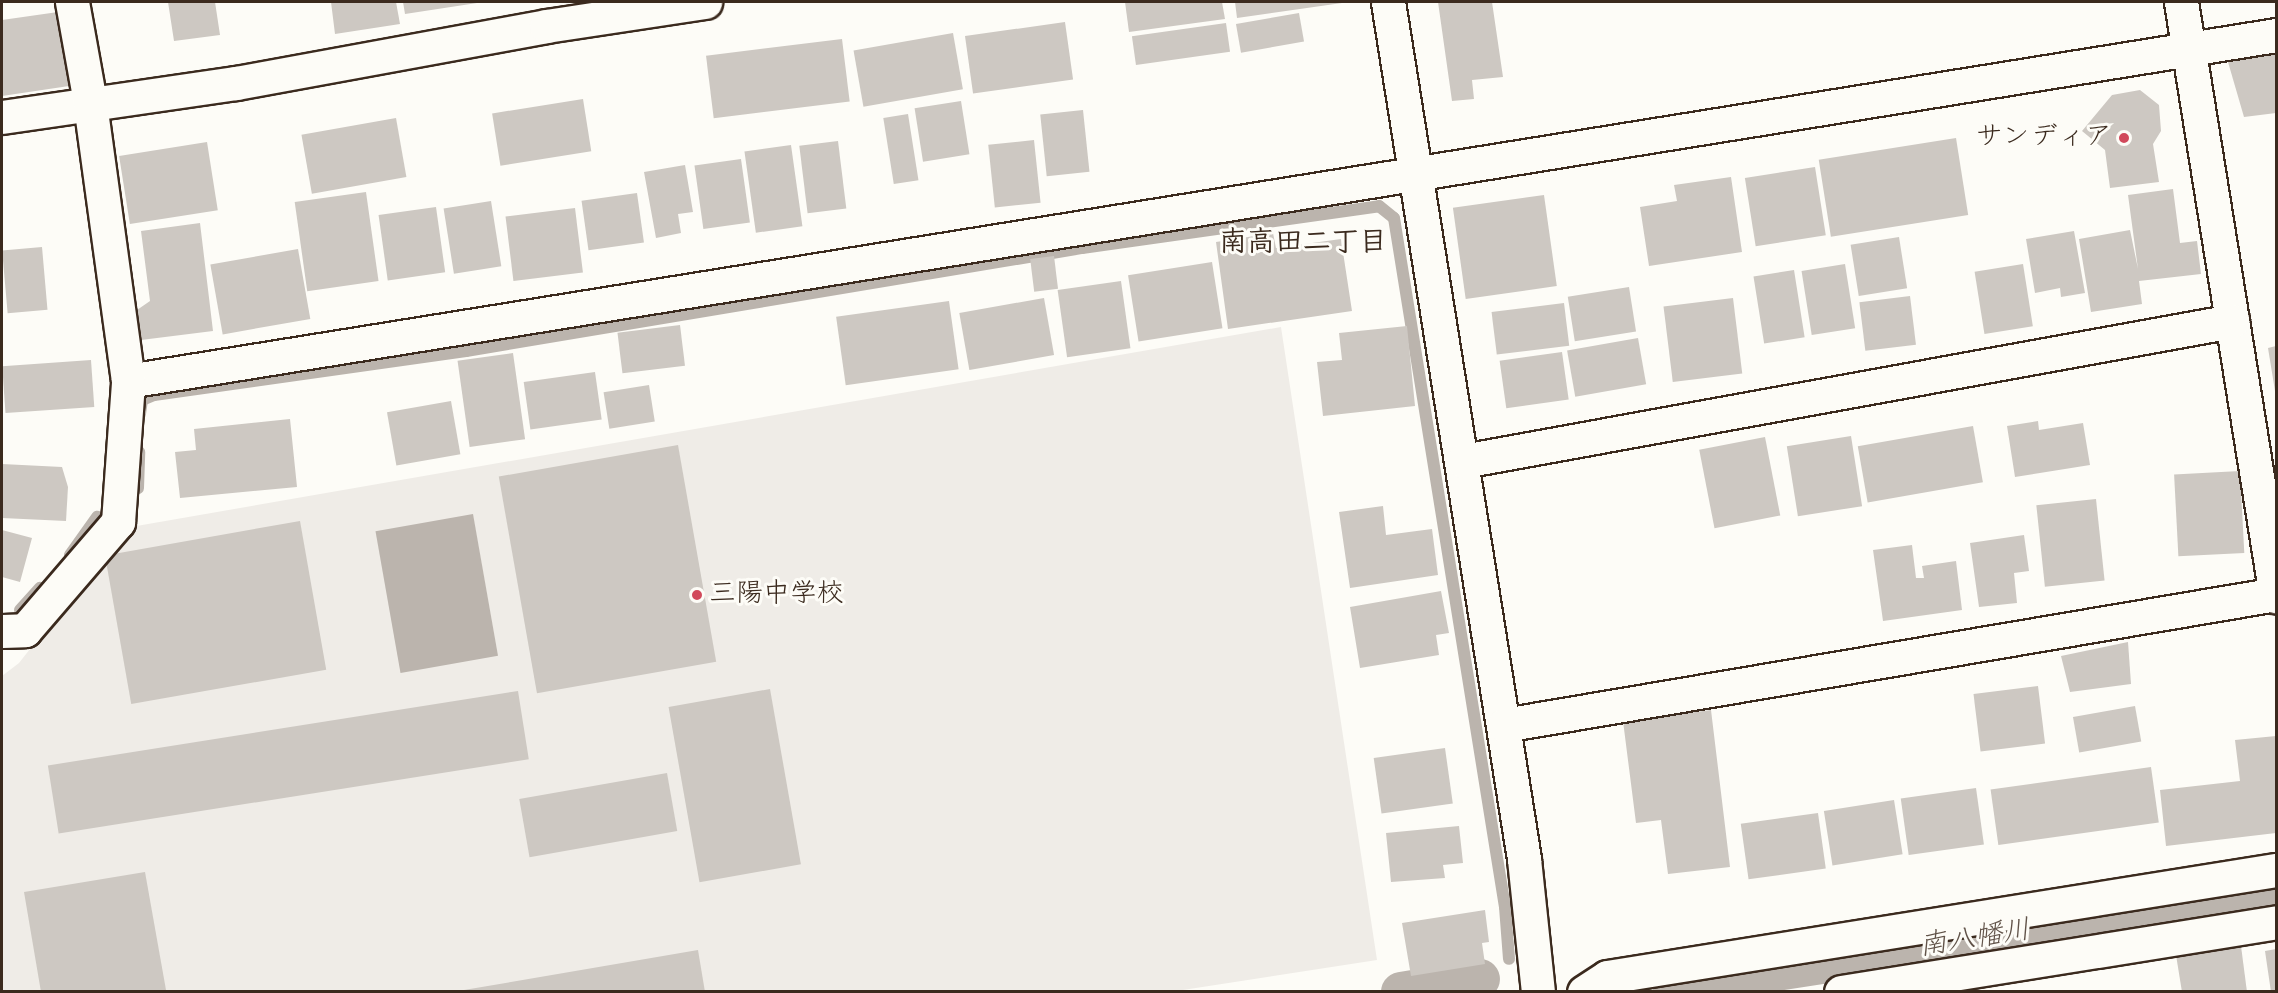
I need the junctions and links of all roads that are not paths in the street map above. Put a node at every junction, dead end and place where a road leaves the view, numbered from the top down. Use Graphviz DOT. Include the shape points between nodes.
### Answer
graph roads {
  1 [pos="72,2"];
  2 [pos="705,2"];
  3 [pos="1388,2"];
  4 [pos="2181,2"];
  5 [pos="544,14"];
  6 [pos="2277,35"];
  7 [pos="2189,49"];
  8 [pos="90,102"];
  9 [pos="2,117"];
  10 [pos="1416,175"];
  11 [pos="2232,321"];
  12 [pos="128,381"];
  13 [pos="1463,461"];
  14 [pos="2276,595"];
  15 [pos="2,631"];
  16 [pos="1504,725"];
  17 [pos="2277,870"];
  18 [pos="2277,922"];
  19 [pos="1538,992"];
  20 [pos="1584,992"];
  21 [pos="1841,992"];
  1 -- 8 [label="street"];
  2 -- 5 [label="street"];
  3 -- 10 [label="street"];
  4 -- 7 [label="street"];
  5 -- 8 [label="street" via="236,83"];
  6 -- 7 [label="street"];
  7 -- 10 [label="street"];
  7 -- 11 [label="street"];
  8 -- 9 [label="street"];
  8 -- 12 [label="street"];
  10 -- 12 [label="street"];
  10 -- 13 [label="street"];
  11 -- 13 [label="street"];
  11 -- 14 [label="street"];
  12 -- 15 [label="street" via="118,522 25,630"];
  13 -- 16 [label="street"];
  14 -- 16 [label="street"];
  16 -- 19 [label="street"];
  17 -- 20 [label="street" via="1607,977"];
  18 -- 21 [label="street"];
}
